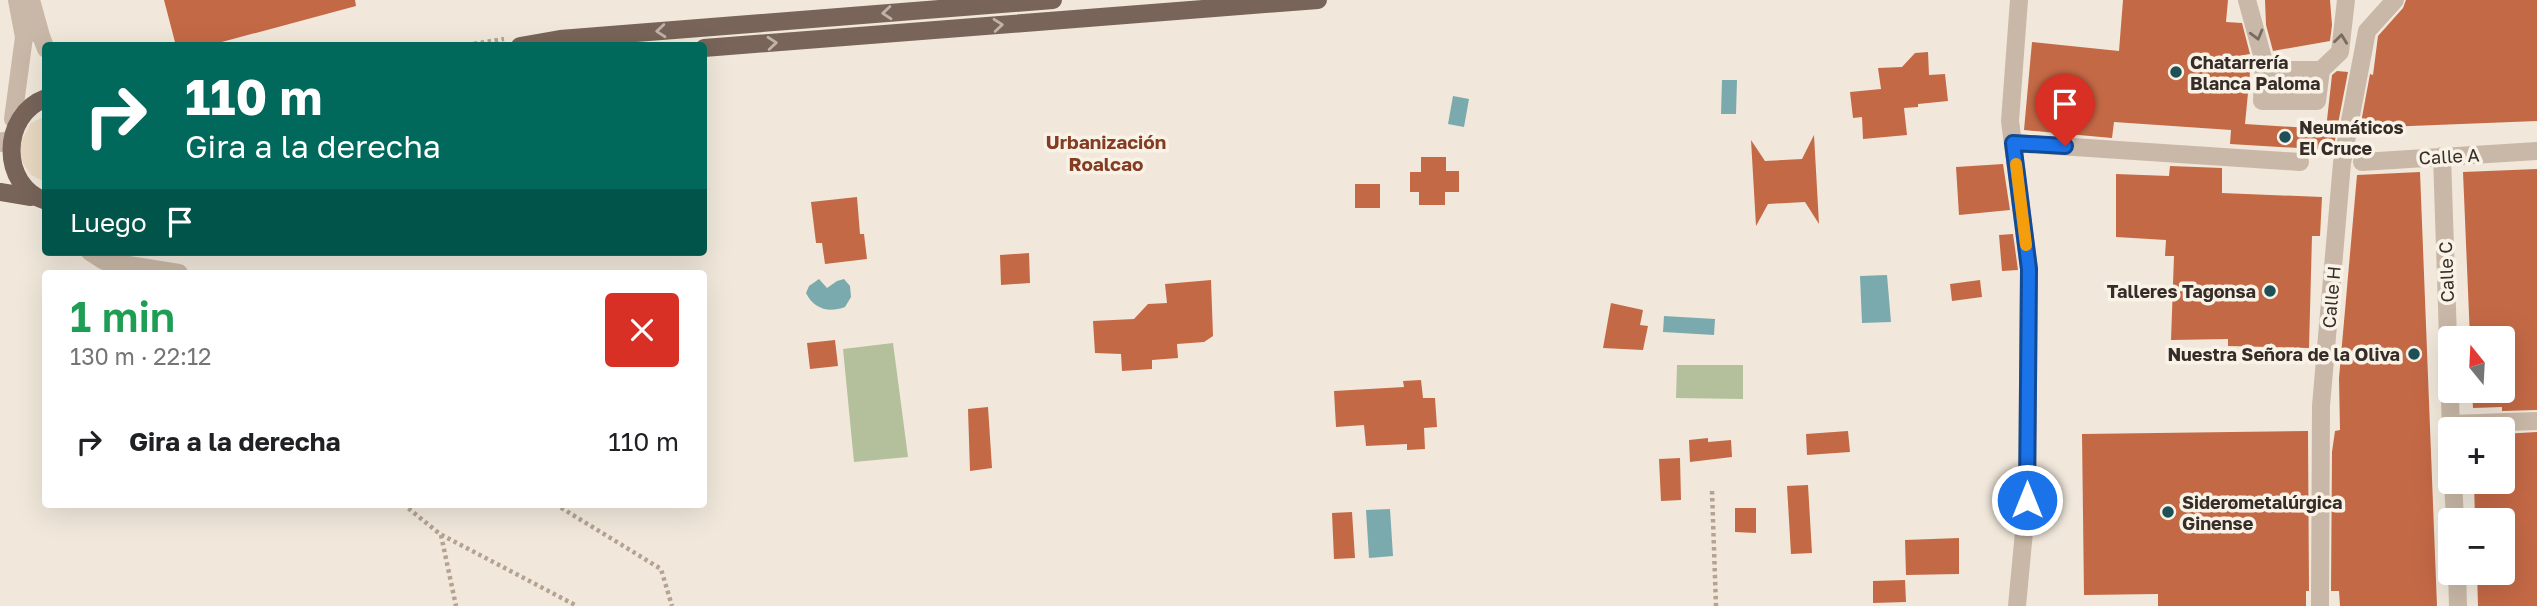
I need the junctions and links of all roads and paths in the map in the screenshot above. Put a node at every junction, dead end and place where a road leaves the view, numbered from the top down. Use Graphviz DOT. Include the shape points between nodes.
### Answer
graph roads {
  1 [pos="18,0"];
  2 [pos="31,0"];
  3 [pos="1053,0"];
  4 [pos="1318,0"];
  5 [pos="2019,0"];
  6 [pos="2247,0"];
  7 [pos="2346,0"];
  8 [pos="2395,0"];
  9 [pos="37,41"];
  10 [pos="543,42"];
  11 [pos="707,48"];
  12 [pos="2264,70"];
  13 [pos="2321,70"];
  14 [pos="42,100"];
  15 [pos="4,136"];
  16 [pos="2013,143"];
  17 [pos="2537,151"];
  18 [pos="2442,156"];
  19 [pos="2300,162"];
  20 [pos="2362,162"];
  21 [pos="0,192"];
  22 [pos="39,199"];
  23 [pos="96,256"];
  24 [pos="160,270"];
  25 [pos="2451,417"];
  26 [pos="2537,421"];
  27 [pos="2515,422"];
  28 [pos="1712,491"];
  29 [pos="407,508"];
  30 [pos="562,508"];
  31 [pos="440,534"];
  32 [pos="2457,585"];
  33 [pos="456,606"];
  34 [pos="577,606"];
  35 [pos="672,606"];
  36 [pos="1716,606"];
  37 [pos="2017,606"];
  38 [pos="2320,606"];
  39 [pos="2458,606"];
  1 -- 9 [label="street"];
  2 -- 9 [label="street"];
  3 -- 10 [label="main road, one-way"];
  11 -- 4 [label="main road, one-way"];
  5 -- 16 [label="street" via="2010,121"];
  6 -- 12 [label="street, one-way"];
  13 -- 7 [label="street, one-way" via="2340,52"];
  8 -- 38 [label="street, Calle H" via="2367,30 2342,163 2321,406"];
  9 -- 15 [label="street"];
  12 -- 13 [label="street"];
  12 -- 13 [label="street" via="2262,101 2317,101"];
  14 -- 15 [label="main road" via="22,109"];
  15 -- 22 [label="main road" via="7,171 13,181"];
  16 -- 19 [label="street"];
  16 -- 37 [label="street" via="2029,269 2027,500"];
  17 -- 18 [label="street, Calle A"];
  18 -- 20 [label="street, Calle A"];
  18 -- 25 [label="street, Calle C"];
  21 -- 22 [label="main road"];
  23 -- 24 [label="street"];
  26 -- 27 [label="street"];
  28 -- 36 [label="path"];
  29 -- 31 [label="path"];
  30 -- 35 [label="path" via="661,569"];
  31 -- 33 [label="path"];
  31 -- 34 [label="path"];
  32 -- 39 [label="street"];
}
